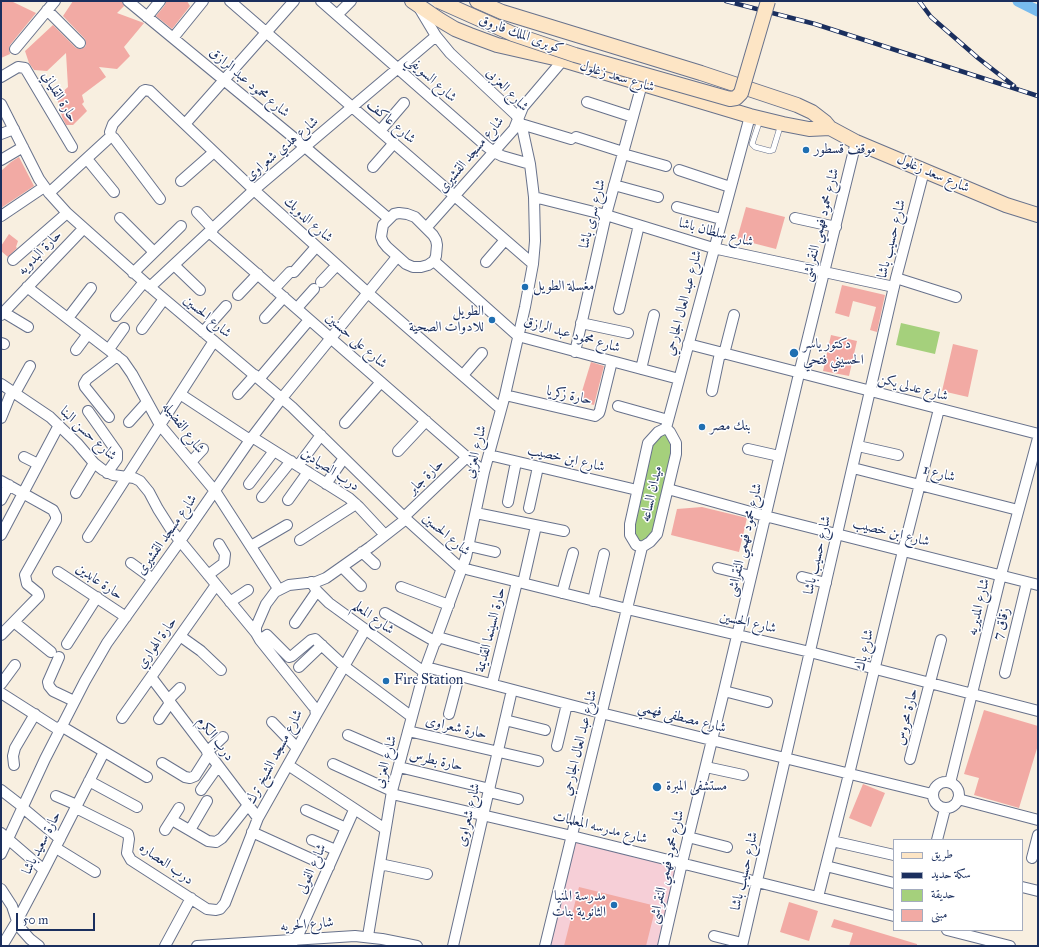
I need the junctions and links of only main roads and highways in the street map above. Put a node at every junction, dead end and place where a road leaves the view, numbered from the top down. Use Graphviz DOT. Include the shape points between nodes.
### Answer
graph roads {
  1 [pos="439,1"];
  2 [pos="477,1"];
  3 [pos="768,1"];
  4 [pos="415,2"];
  5 [pos="830,128"];
  6 [pos="1038,215"];
  1 -- 3 [label="main road, كوبرى الملك فاروق, bridge" via="513,34 575,55 730,99 741,93"];
  2 -- 5 [label="main road, شارع سعد زغلول" via="502,12 797,105 819,116"];
  4 -- 5 [label="main road, شارع سعد زغلول" via="440,20 498,45 562,60 781,124 809,129"];
  5 -- 6 [label="main road, شارع سعد زغلول" via="924,171 1006,205"];
}
